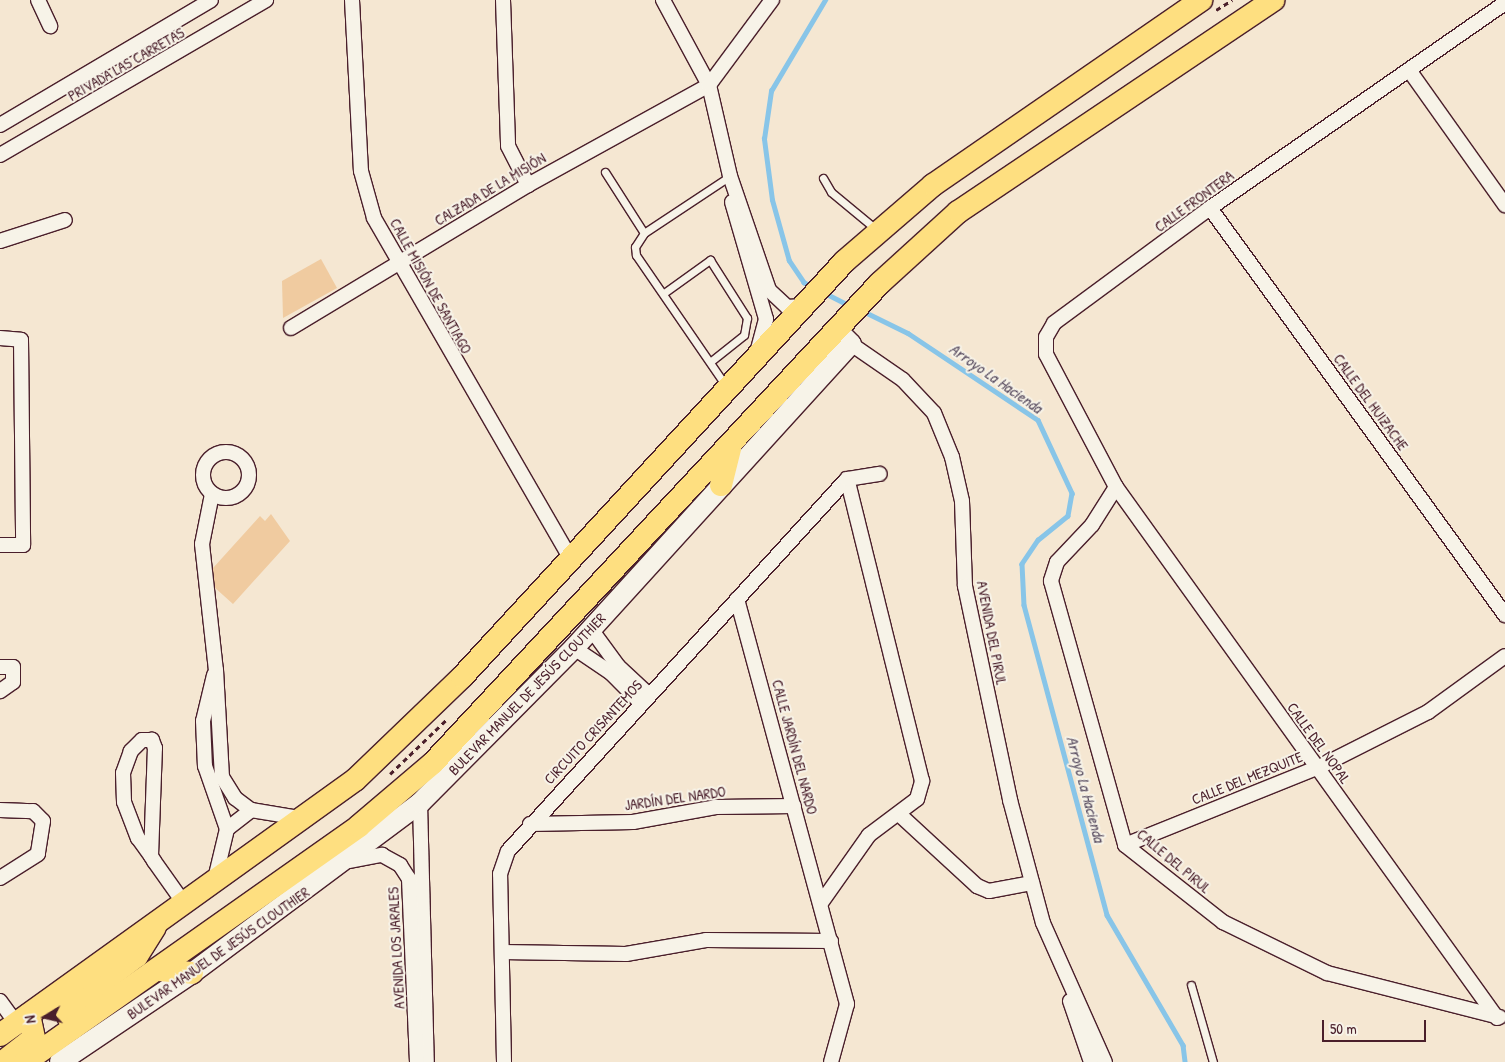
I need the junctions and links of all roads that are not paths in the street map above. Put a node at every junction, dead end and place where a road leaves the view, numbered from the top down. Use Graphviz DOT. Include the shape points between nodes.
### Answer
graph roads {
  1 [pos="38,0"];
  2 [pos="211,0"];
  3 [pos="266,0"];
  4 [pos="352,0"];
  5 [pos="502,0"];
  6 [pos="662,0"];
  7 [pos="772,0"];
  8 [pos="1202,0"];
  9 [pos="1273,0"];
  10 [pos="1505,3"];
  11 [pos="50,26"];
  12 [pos="1409,70"];
  13 [pos="709,85"];
  14 [pos="0,125"];
  15 [pos="0,155"];
  16 [pos="604,172"];
  17 [pos="730,176"];
  18 [pos="822,178"];
  19 [pos="528,184"];
  20 [pos="1505,205"];
  21 [pos="1210,208"];
  22 [pos="65,220"];
  23 [pos="879,231"];
  24 [pos="644,233"];
  25 [pos="0,241"];
  26 [pos="397,264"];
  27 [pos="664,293"];
  28 [pos="803,306"];
  29 [pos="291,328"];
  30 [pos="846,331"];
  31 [pos="0,338"];
  32 [pos="710,362"];
  33 [pos="752,362"];
  34 [pos="728,388"];
  35 [pos="731,446"];
  36 [pos="880,474"];
  37 [pos="847,479"];
  38 [pos="721,486"];
  39 [pos="1116,487"];
  40 [pos="212,494"];
  41 [pos="0,545"];
  42 [pos="571,559"];
  43 [pos="737,599"];
  44 [pos="1505,615"];
  45 [pos="591,629"];
  46 [pos="574,648"];
  47 [pos="1505,656"];
  48 [pos="0,667"];
  49 [pos="216,670"];
  50 [pos="0,691"];
  51 [pos="645,699"];
  52 [pos="1317,768"];
  53 [pos="420,803"];
  54 [pos="794,806"];
  55 [pos="0,810"];
  56 [pos="251,810"];
  57 [pos="900,815"];
  58 [pos="300,818"];
  59 [pos="530,824"];
  60 [pos="227,829"];
  61 [pos="1125,845"];
  62 [pos="151,856"];
  63 [pos="344,863"];
  64 [pos="0,878"];
  65 [pos="216,879"];
  66 [pos="1032,883"];
  67 [pos="183,902"];
  68 [pos="821,903"];
  69 [pos="161,917"];
  70 [pos="831,941"];
  71 [pos="502,952"];
  72 [pos="1061,963"];
  73 [pos="159,970"];
  74 [pos="192,973"];
  75 [pos="1191,985"];
  76 [pos="0,1001"];
  77 [pos="1501,1017"];
  78 [pos="15,1025"];
  79 [pos="79,1046"];
  80 [pos="3,1062"];
  81 [pos="25,1062"];
  82 [pos="60,1062"];
  83 [pos="417,1062"];
  84 [pos="427,1062"];
  85 [pos="504,1062"];
  86 [pos="831,1062"];
  87 [pos="1090,1062"];
  88 [pos="1105,1062"];
  89 [pos="1213,1062"];
  1 -- 11 [label="street"];
  2 -- 14 [label="street, PRIVADA LAS CARRETAS"];
  3 -- 15 [label="street, PRIVADA LAS CARRETAS"];
  4 -- 26 [label="street, CALLE MISIÓN DE SANTIAGO" via="361,170 374,218"];
  5 -- 19 [label="street" via="508,146"];
  6 -- 13 [label="street"];
  7 -- 13 [label="street"];
  8 -- 23 [label="main road" via="933,185"];
  9 -- 30 [label="main road" via="958,212 880,283"];
  10 -- 12 [label="street, CALLE FRONTERA"];
  12 -- 20 [label="street"];
  12 -- 21 [label="street, CALLE FRONTERA"];
  13 -- 17 [label="street"];
  13 -- 19 [label="street, CALZADA DE LA MISIÓN"];
  16 -- 24 [label="lane"];
  17 -- 24 [label="lane"];
  17 -- 28 [label="street" via="769,290 787,307"];
  17 -- 33 [label="street" via="736,224 766,319"];
  18 -- 23 [label="lane" via="831,192"];
  19 -- 26 [label="street, CALZADA DE LA MISIÓN"];
  21 -- 39 [label="street, CALLE FRONTERA" via="1054,323 1046,337 1046,354"];
  21 -- 44 [label="street, CALLE DEL HUIZACHE"];
  22 -- 25 [label="street"];
  23 -- 28 [label="main road" via="845,261"];
  24 -- 27 [label="lane" via="638,239 636,255"];
  26 -- 29 [label="street, CALZADA DE LA MISIÓN"];
  26 -- 42 [label="street, CALLE MISIÓN DE SANTIAGO"];
  27 -- 32 [label="lane"];
  27 -- 32 [label="lane" via="710,260 747,318 744,335"];
  28 -- 33 [label="main road"];
  30 -- 35 [label="main road"];
  30 -- 38 [label="street, BULEVAR MANUEL DE JESÚS CLOUTHIER"];
  30 -- 66 [label="street, AVENIDA DEL PIRUL" via="903,380 934,413 952,457 962,501 965,586"];
  31 -- 41 [label="street" via="21,340 23,545"];
  32 -- 34 [label="lane"];
  33 -- 34 [label="main road"];
  34 -- 42 [label="main road"];
  35 -- 38 [label="main road"];
  35 -- 73 [label="main road" via="433,763 359,826"];
  36 -- 37 [label="street"];
  37 -- 43 [label="street, CIRCUITO CRISANTEMOS"];
  37 -- 57 [label="street" via="922,780 917,799"];
  38 -- 45 [label="street, BULEVAR MANUEL DE JESÚS CLOUTHIER"];
  39 -- 52 [label="street, CALLE DEL NOPAL"];
  39 -- 61 [label="street, CALLE DEL PIRUL" via="1092,525 1057,562 1051,581"];
  40 -- 49 [label="street" via="202,544"];
  42 -- 58 [label="main road" via="462,677 355,780"];
  43 -- 51 [label="street, CIRCUITO CRISANTEMOS"];
  43 -- 54 [label="street, CALLE JARDÍN DEL NARDO"];
  45 -- 46 [label="street, BULEVAR MANUEL DE JESÚS CLOUTHIER"];
  45 -- 51 [label="street"];
  46 -- 51 [label="street"];
  46 -- 53 [label="street, BULEVAR MANUEL DE JESÚS CLOUTHIER"];
  47 -- 52 [label="street, CALLE DEL MEZQUITE" via="1428,712"];
  48 -- 50 [label="street" via="13,667 12,682"];
  49 -- 56 [label="street" via="222,777 235,798"];
  49 -- 60 [label="street" via="205,700 205,766"];
  51 -- 59 [label="street, CIRCUITO CRISANTEMOS"];
  52 -- 61 [label="street, CALLE DEL MEZQUITE"];
  52 -- 77 [label="street, CALLE DEL NOPAL"];
  53 -- 63 [label="street, BULEVAR MANUEL DE JESÚS CLOUTHIER"];
  53 -- 84 [label="street, AVENIDA LOS JARALES"];
  54 -- 59 [label="street, JARDÍN DEL NARDO" via="716,807 633,822"];
  54 -- 68 [label="street, CALLE JARDÍN DEL NARDO"];
  55 -- 64 [label="street" via="33,810 43,821 38,854"];
  56 -- 58 [label="street"];
  56 -- 60 [label="street"];
  57 -- 66 [label="street" via="977,886 989,891"];
  57 -- 68 [label="street" via="869,835"];
  58 -- 65 [label="main road"];
  59 -- 71 [label="street, CIRCUITO CRISANTEMOS" via="503,862"];
  60 -- 65 [label="street"];
  61 -- 77 [label="street, CALLE DEL PIRUL" via="1223,922 1327,974"];
  62 -- 62 [label="street" via="124,802 123,773 131,751 142,740 152,740 155,748"];
  62 -- 67 [label="street"];
  63 -- 74 [label="street, BULEVAR MANUEL DE JESÚS CLOUTHIER"];
  63 -- 83 [label="street, AVENIDA LOS JARALES" via="362,855 382,855 400,865 409,879"];
  65 -- 67 [label="main road"];
  66 -- 72 [label="street, AVENIDA DEL PIRUL"];
  67 -- 69 [label="main road"];
  68 -- 70 [label="street"];
  69 -- 78 [label="main road"];
  69 -- 79 [label="main road" via="137,956 70,1007 66,1014"];
  70 -- 71 [label="street" via="706,940 626,954"];
  70 -- 86 [label="street" via="847,1004"];
  71 -- 85 [label="street, CIRCUITO CRISANTEMOS"];
  72 -- 87 [label="street"];
  72 -- 88 [label="street"];
  73 -- 74 [label="main road"];
  73 -- 79 [label="main road"];
  74 -- 79 [label="street, BULEVAR MANUEL DE JESÚS CLOUTHIER"];
  75 -- 89 [label="lane"];
  76 -- 78 [label="street"];
  78 -- 80 [label="main road" via="34,1038"];
  79 -- 81 [label="main road"];
  79 -- 82 [label="street, BULEVAR MANUEL DE JESÚS CLOUTHIER"];
}
